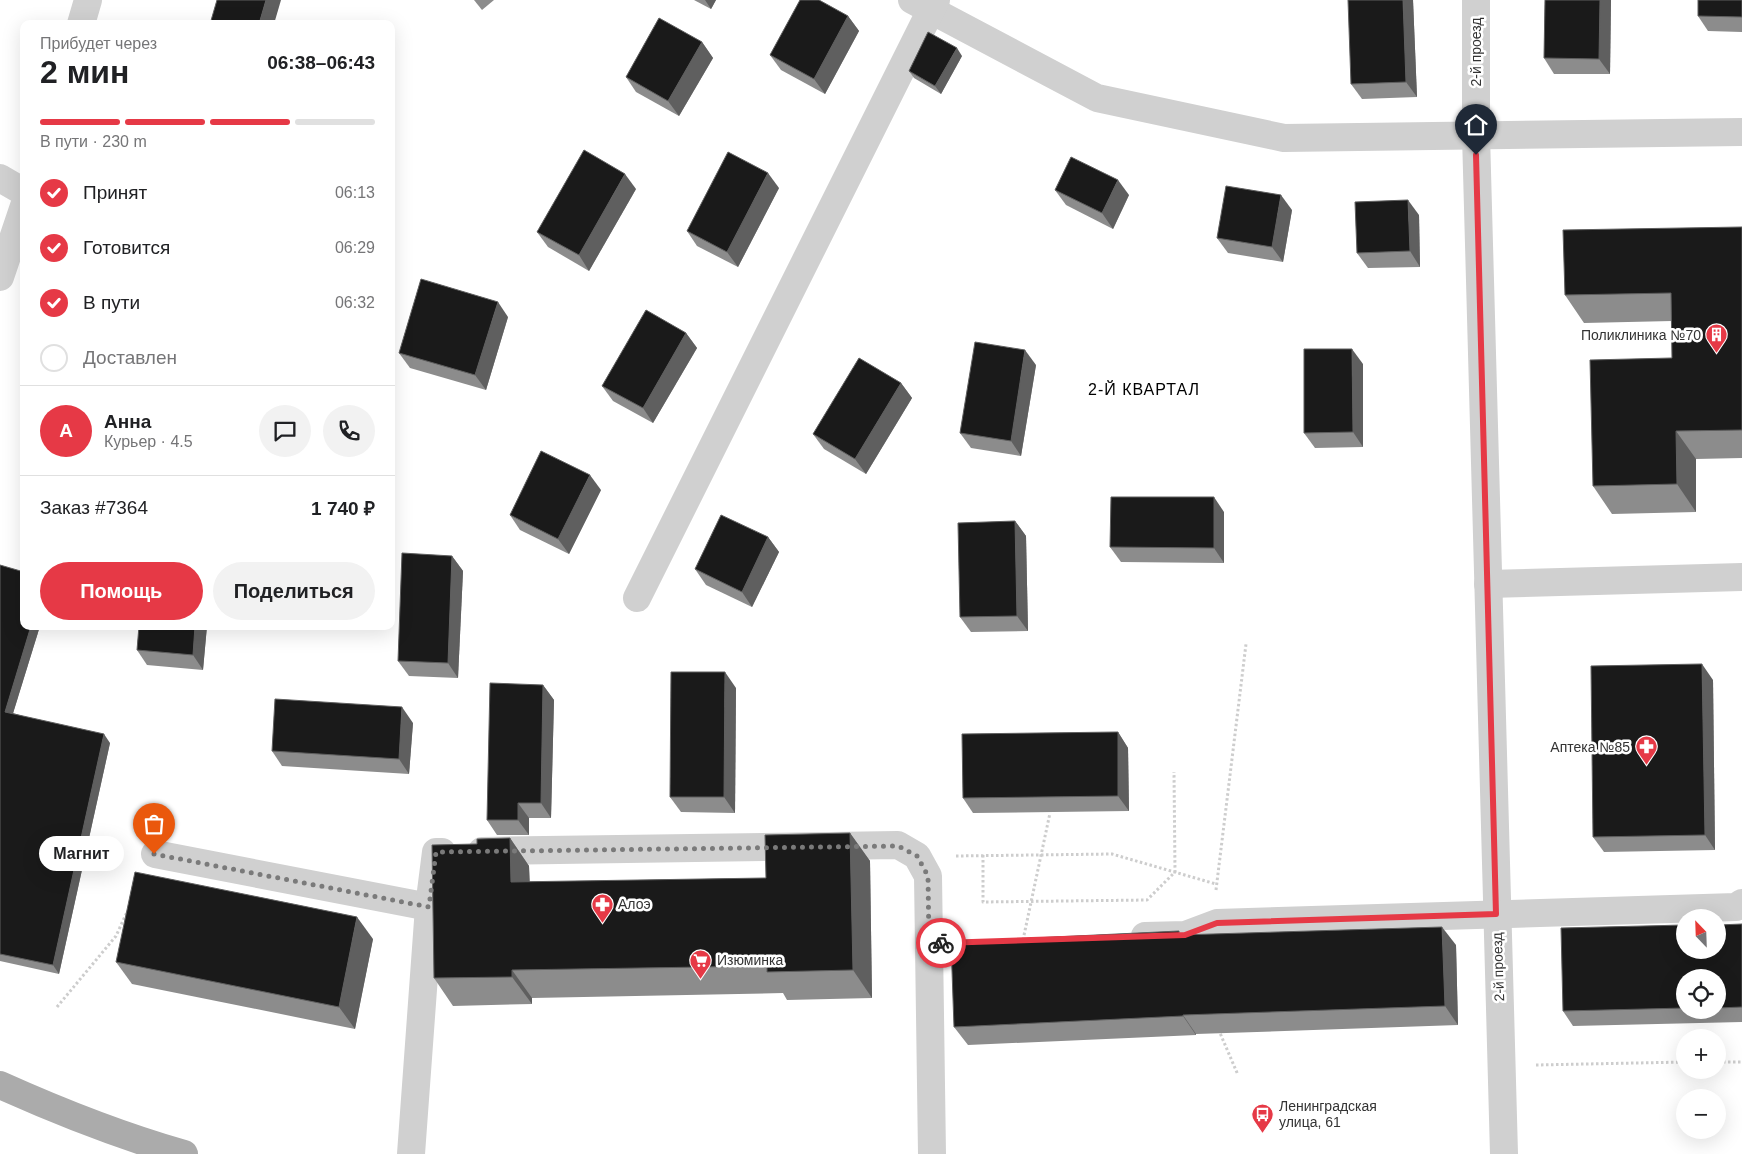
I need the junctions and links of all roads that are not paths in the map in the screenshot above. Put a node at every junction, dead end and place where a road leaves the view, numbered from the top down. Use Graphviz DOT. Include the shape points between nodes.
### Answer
graph roads {
  1 [pos="88,0"];
  2 [pos="1476,0"];
  3 [pos="926,4"];
  4 [pos="82,20"];
  5 [pos="1742,132"];
  6 [pos="1476,135"];
  7 [pos="0,178"];
  8 [pos="20,190"];
  9 [pos="20,218"];
  10 [pos="0,277"];
  11 [pos="1742,577"];
  12 [pos="1488,584"];
  13 [pos="637,598"];
  14 [pos="154,854"];
  15 [pos="1742,903"];
  16 [pos="429,907"];
  17 [pos="1496,914"];
  18 [pos="1118,937"];
  19 [pos="957,943"];
  20 [pos="929,944"];
  21 [pos="0,1085"];
  22 [pos="184,1154"];
  23 [pos="411,1154"];
  24 [pos="932,1154"];
  25 [pos="1504,1154"];
  1 -- 4 [label="street"];
  2 -- 6 [label="street, 2-й проезд"];
  3 -- 6 [label="street" via="1097,98 1284,138"];
  3 -- 13 [label="street"];
  5 -- 6 [label="street"];
  6 -- 12 [label="street, 2-й проезд"];
  7 -- 8 [label="street"];
  9 -- 10 [label="street"];
  11 -- 12 [label="street"];
  12 -- 17 [label="street, 2-й проезд"];
  14 -- 16 [label="street"];
  15 -- 17 [label="street" via="1736,907"];
  16 -- 20 [label="street" via="436,852 898,846 917,856 928,876"];
  16 -- 23 [label="street"];
  17 -- 18 [label="street" via="1217,923 1185,935"];
  17 -- 25 [label="street, 2-й проезд"];
  19 -- 20 [label="street"];
  20 -- 24 [label="street"];
  21 -- 22 [label="main road" via="54,1110"];
}
